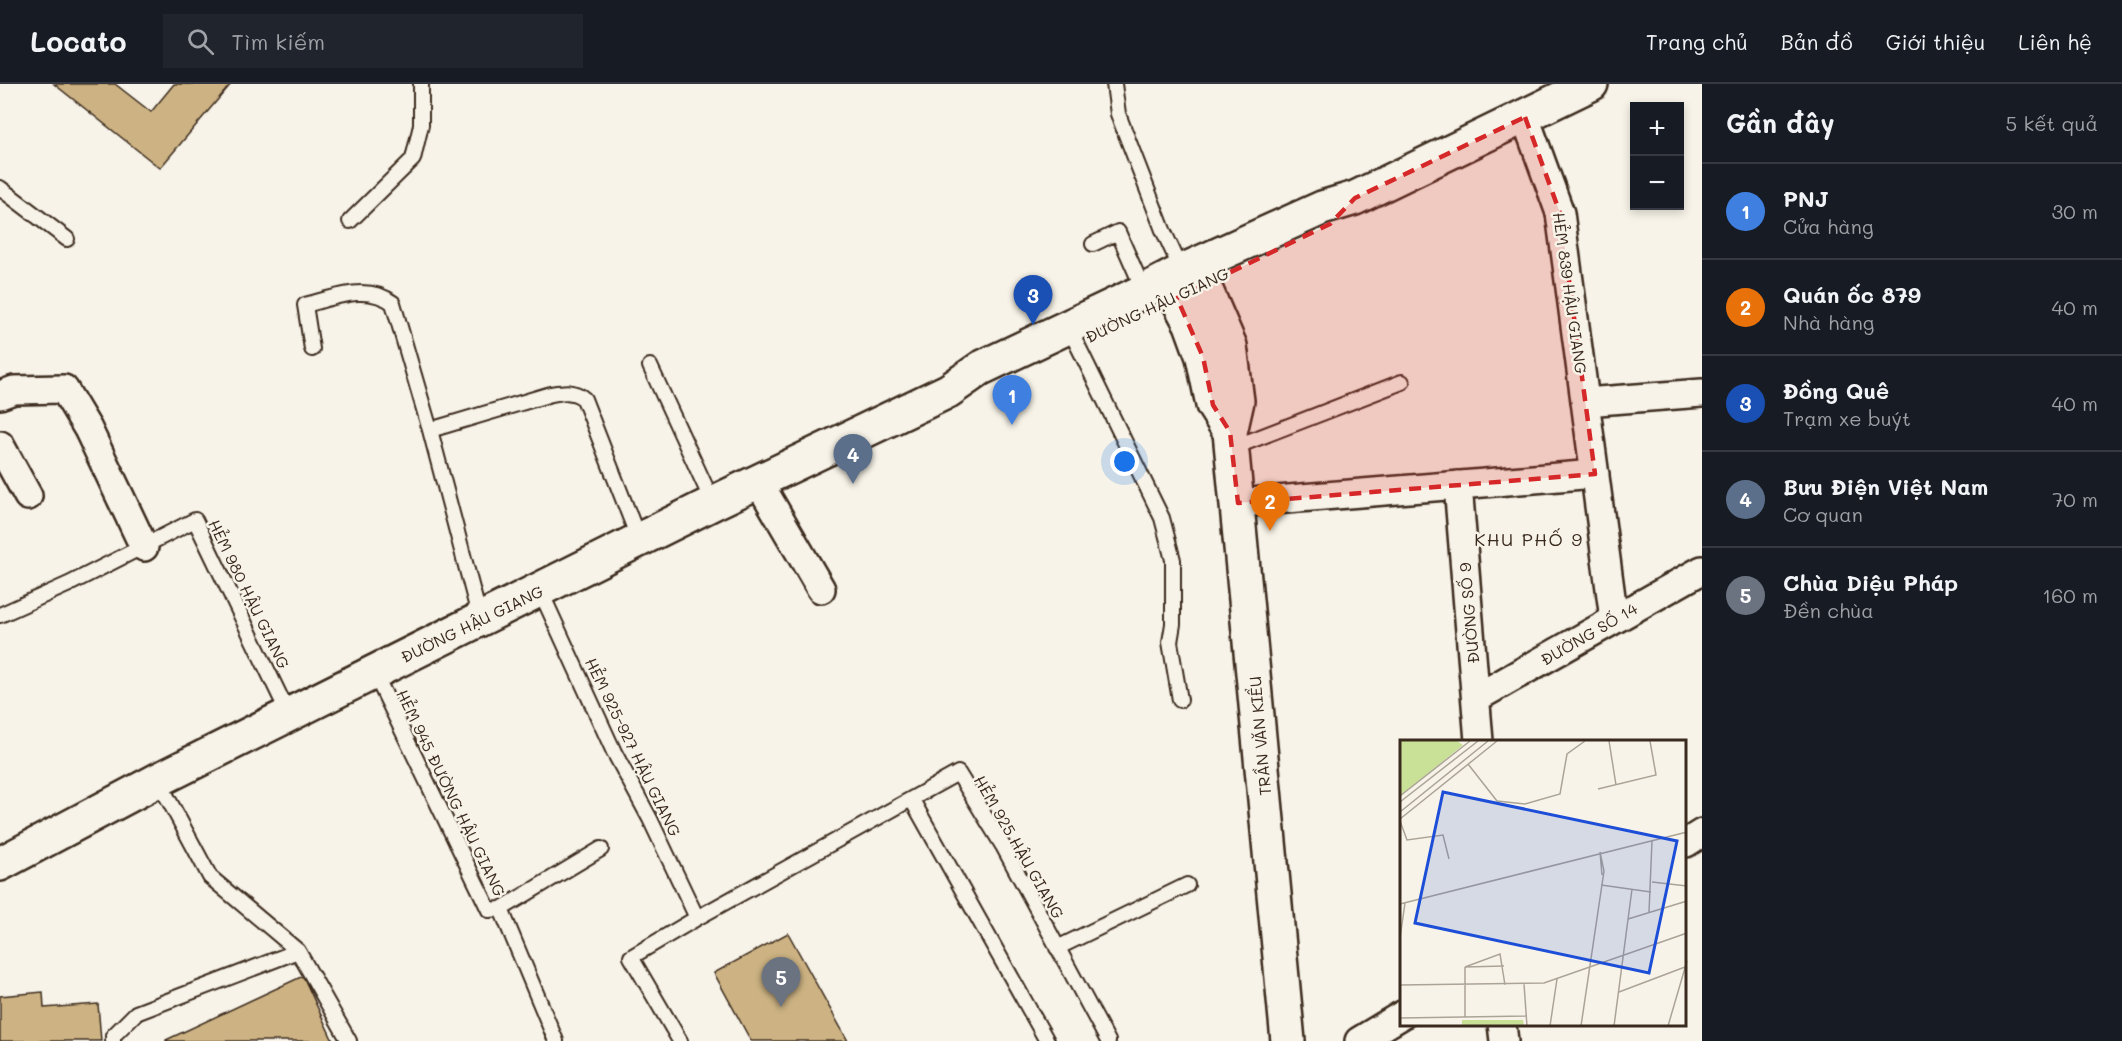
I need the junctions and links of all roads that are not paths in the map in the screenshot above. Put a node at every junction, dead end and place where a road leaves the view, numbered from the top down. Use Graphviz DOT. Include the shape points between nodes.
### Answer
graph roads {
  1 [pos="421,84"];
  2 [pos="1114,84"];
  3 [pos="1591,84"];
  4 [pos="1559,91"];
  5 [pos="1525,117"];
  6 [pos="0,188"];
  7 [pos="350,221"];
  8 [pos="67,239"];
  9 [pos="1093,244"];
  10 [pos="1188,285"];
  11 [pos="1144,291"];
  12 [pos="1076,342"];
  13 [pos="312,349"];
  14 [pos="650,366"];
  15 [pos="1402,382"];
  16 [pos="948,391"];
  17 [pos="1702,393"];
  18 [pos="0,395"];
  19 [pos="1585,402"];
  20 [pos="430,430"];
  21 [pos="1231,440"];
  22 [pos="0,445"];
  23 [pos="1595,474"];
  24 [pos="758,481"];
  25 [pos="1458,485"];
  26 [pos="28,496"];
  27 [pos="713,503"];
  28 [pos="1238,503"];
  29 [pos="639,540"];
  30 [pos="144,547"];
  31 [pos="1702,570"];
  32 [pos="821,589"];
  33 [pos="540,590"];
  34 [pos="0,615"];
  35 [pos="480,619"];
  36 [pos="1614,619"];
  37 [pos="374,672"];
  38 [pos="1476,698"];
  39 [pos="1180,700"];
  40 [pos="289,715"];
  41 [pos="1479,740"];
  42 [pos="158,780"];
  43 [pos="912,800"];
  44 [pos="1702,833"];
  45 [pos="1687,842"];
  46 [pos="602,849"];
  47 [pos="0,864"];
  48 [pos="1187,885"];
  49 [pos="501,909"];
  50 [pos="697,918"];
  51 [pos="1058,948"];
  52 [pos="298,951"];
  53 [pos="1400,1016"];
  54 [pos="1502,1026"];
  55 [pos="112,1041"];
  56 [pos="350,1041"];
  57 [pos="556,1041"];
  58 [pos="680,1041"];
  59 [pos="1047,1041"];
  60 [pos="1108,1041"];
  61 [pos="1288,1041"];
  62 [pos="1359,1041"];
  63 [pos="1503,1041"];
  1 -- 7 [label="lane" via="421,125 413,159"];
  2 -- 10 [label="lane" via="1118,114"];
  3 -- 4 [label="main road, ĐƯỜNG HẬU GIANG"];
  4 -- 5 [label="main road, ĐƯỜNG HẬU GIANG"];
  5 -- 10 [label="main road, ĐƯỜNG HẬU GIANG" via="1355,198 1330,224 1226,273"];
  5 -- 19 [label="street, HẺM 839 HẬU GIANG" via="1560,213"];
  6 -- 8 [label="lane"];
  9 -- 11 [label="lane" via="1118,232"];
  10 -- 11 [label="main road, ĐƯỜNG HẬU GIANG"];
  10 -- 12 [label="main road, ĐƯỜNG HẬU GIANG"];
  10 -- 21 [label="main road, TRẦN VĂN KIỂU" via="1230,346 1237,401"];
  11 -- 16 [label="main road, ĐƯỜNG HẬU GIANG" via="981,368"];
  12 -- 16 [label="main road, ĐƯỜNG HẬU GIANG" via="988,383"];
  12 -- 39 [label="lane" via="1162,518 1173,560 1170,642"];
  13 -- 20 [label="lane" via="304,305 358,293 387,298 393,303"];
  14 -- 27 [label="lane"];
  15 -- 21 [label="lane"];
  16 -- 24 [label="main road, ĐƯỜNG HẬU GIANG"];
  17 -- 19 [label="street"];
  18 -- 30 [label="street" via="14,390 63,389 88,429"];
  19 -- 23 [label="street, HẺM 839 HẬU GIANG"];
  20 -- 29 [label="lane" via="551,394 579,395 584,399"];
  20 -- 35 [label="lane"];
  21 -- 28 [label="main road, TRẦN VĂN KIỂU"];
  22 -- 26 [label="street"];
  23 -- 25 [label="street"];
  23 -- 36 [label="street, HẺM 839 HẬU GIANG"];
  24 -- 27 [label="main road, ĐƯỜNG HẬU GIANG"];
  24 -- 32 [label="street"];
  25 -- 28 [label="street"];
  25 -- 38 [label="street, ĐƯỜNG SỐ 9"];
  27 -- 29 [label="main road, ĐƯỜNG HẬU GIANG"];
  28 -- 61 [label="main road, TRẦN VĂN KIỂU"];
  29 -- 33 [label="main road, ĐƯỜNG HẬU GIANG"];
  30 -- 34 [label="lane, HẺM 980 HẬU GIANG"];
  30 -- 40 [label="lane, HẺM 980 HẬU GIANG" via="195,520"];
  31 -- 36 [label="street, ĐƯỜNG SỐ 14"];
  33 -- 35 [label="main road, ĐƯỜNG HẬU GIANG"];
  33 -- 50 [label="lane, HẺM 925-927 HẬU GIANG" via="614,752"];
  35 -- 37 [label="main road, ĐƯỜNG HẬU GIANG"];
  36 -- 38 [label="street, ĐƯỜNG SỐ 14"];
  37 -- 40 [label="main road, ĐƯỜNG HẬU GIANG"];
  37 -- 49 [label="lane, HẺM 945 ĐƯỜNG HẬU GIANG" via="489,910"];
  38 -- 41 [label="street, ĐƯỜNG SỐ 9"];
  40 -- 42 [label="main road, ĐƯỜNG HẬU GIANG"];
  42 -- 47 [label="main road, ĐƯỜNG HẬU GIANG"];
  42 -- 52 [label="lane" via="210,877"];
  43 -- 50 [label="lane, HẺM 925 HẬU GIANG"];
  43 -- 51 [label="lane, HẺM 925 HẬU GIANG" via="958,773"];
  43 -- 59 [label="lane"];
  44 -- 45 [label="street"];
  46 -- 49 [label="lane, HẺM 945 ĐƯỜNG HẬU GIANG"];
  48 -- 51 [label="lane"];
  49 -- 57 [label="lane"];
  50 -- 58 [label="lane, HẺM 925 HẬU GIANG" via="631,957"];
  51 -- 60 [label="lane, HẺM 925 HẬU GIANG"];
  52 -- 55 [label="lane" via="136,1013 113,1035"];
  52 -- 56 [label="lane"];
  53 -- 62 [label="street"];
  54 -- 63 [label="street"];
}
